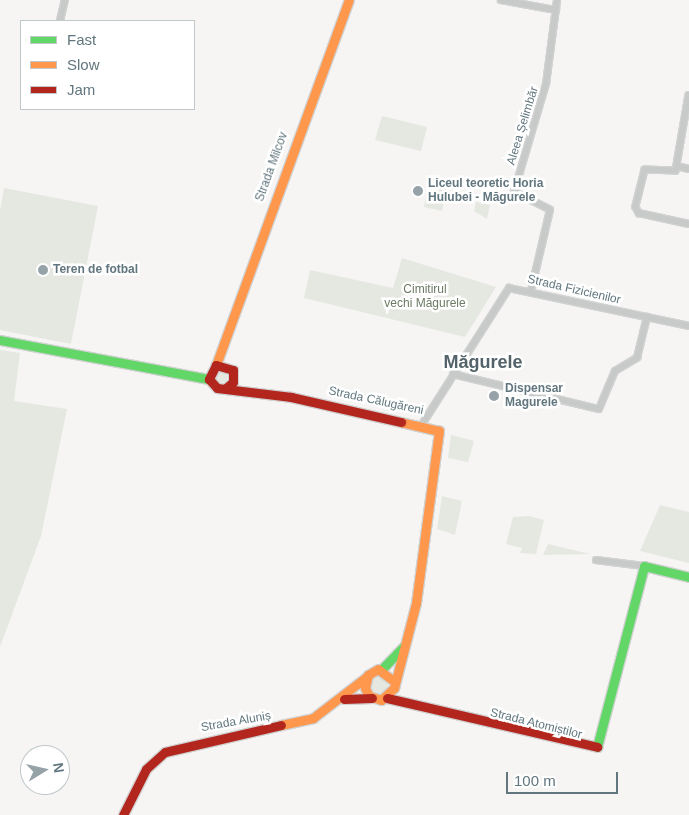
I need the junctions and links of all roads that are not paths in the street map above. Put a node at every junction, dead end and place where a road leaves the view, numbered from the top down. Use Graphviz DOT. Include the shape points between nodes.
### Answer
graph roads {
  1 [pos="65,0"];
  2 [pos="349,0"];
  3 [pos="501,0"];
  4 [pos="557,0"];
  5 [pos="556,10"];
  6 [pos="60,20"];
  7 [pos="689,95"];
  8 [pos="677,166"];
  9 [pos="689,169"];
  10 [pos="689,224"];
  11 [pos="532,291"];
  12 [pos="647,317"];
  13 [pos="689,326"];
  14 [pos="0,340"];
  15 [pos="224,344"];
  16 [pos="216,365"];
  17 [pos="227,365"];
  18 [pos="234,374"];
  19 [pos="453,374"];
  20 [pos="209,379"];
  21 [pos="226,388"];
  22 [pos="258,390"];
  23 [pos="423,423"];
  24 [pos="596,560"];
  25 [pos="644,566"];
  26 [pos="689,577"];
  27 [pos="406,644"];
  28 [pos="382,669"];
  29 [pos="365,678"];
  30 [pos="395,682"];
  31 [pos="390,695"];
  32 [pos="372,698"];
  33 [pos="344,699"];
  34 [pos="123,815"];
  1 -- 6 [label="street"];
  2 -- 15 [label="main road, Strada Milcov"];
  3 -- 5 [label="street"];
  4 -- 5 [label="street, Aleea Șelimbăr"];
  5 -- 11 [label="street, Aleea Șelimbăr" via="546,84 514,192 550,210"];
  7 -- 8 [label="street"];
  8 -- 9 [label="street"];
  8 -- 10 [label="street" via="673,174 645,170 636,210"];
  11 -- 12 [label="street, Strada Fizicienilor"];
  11 -- 19 [label="street, Strada Fizicienilor" via="513,287 506,291"];
  12 -- 13 [label="street, Strada Fizicienilor"];
  12 -- 19 [label="street" via="637,358 615,371 599,409"];
  14 -- 20 [label="main road"];
  15 -- 16 [label="main road, Strada Milcov"];
  15 -- 17 [label="main road, Strada Milcov"];
  16 -- 17 [label="main road"];
  16 -- 20 [label="main road"];
  17 -- 18 [label="main road"];
  18 -- 21 [label="main road"];
  18 -- 22 [label="main road, Strada Călugăreni"];
  19 -- 23 [label="street, Strada Fizicienilor"];
  20 -- 21 [label="main road" via="217,388"];
  21 -- 22 [label="main road, Strada Călugăreni"];
  22 -- 23 [label="main road, Strada Călugăreni"];
  23 -- 27 [label="main road, Strada Călugăreni" via="441,434"];
  24 -- 25 [label="street"];
  25 -- 26 [label="main road"];
  25 -- 31 [label="main road, Strada Atomiștilor" via="601,742 594,750 402,704"];
  27 -- 28 [label="main road"];
  27 -- 30 [label="main road"];
  28 -- 29 [label="main road"];
  28 -- 30 [label="main road"];
  29 -- 32 [label="main road" via="365,688"];
  29 -- 33 [label="main road, Strada Aluniș"];
  30 -- 31 [label="main road"];
  31 -- 32 [label="main road"];
  32 -- 33 [label="main road, Strada Aluniș"];
  33 -- 34 [label="main road, Strada Aluniș" via="301,722 174,748 152,762 139,779"];
}
